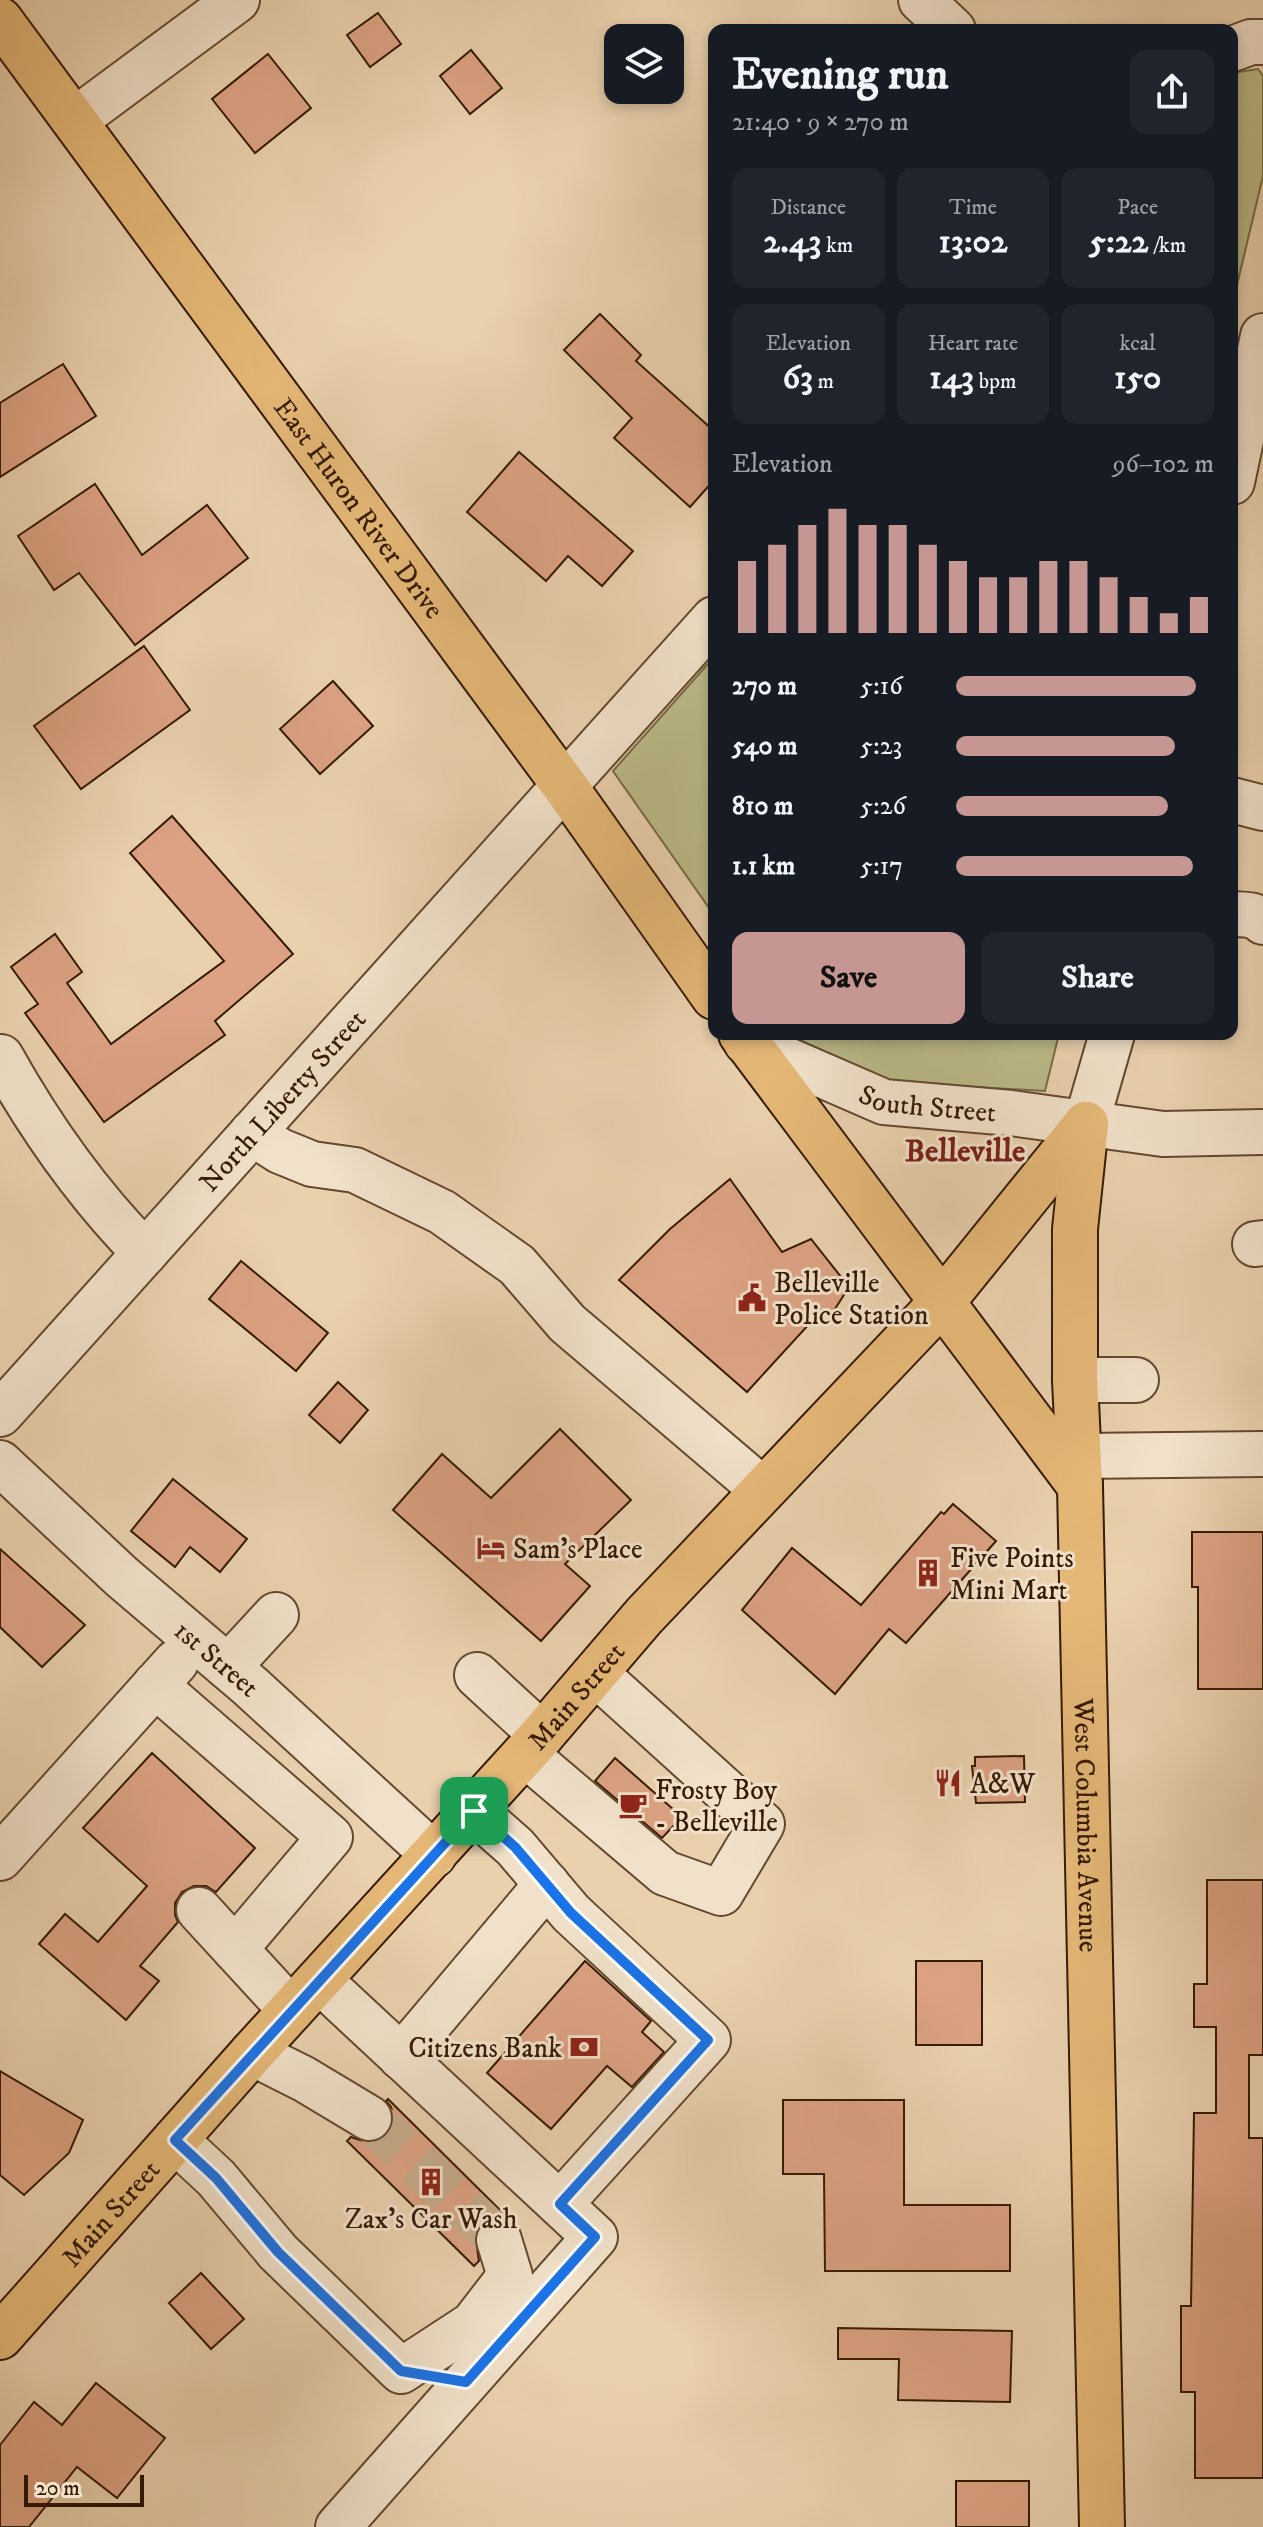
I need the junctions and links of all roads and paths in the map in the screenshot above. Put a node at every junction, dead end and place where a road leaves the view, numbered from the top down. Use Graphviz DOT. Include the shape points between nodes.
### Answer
graph roads {
  1 [pos="237,0"];
  2 [pos="921,0"];
  3 [pos="0,20"];
  4 [pos="947,24"];
  5 [pos="1263,42"];
  6 [pos="1238,47"];
  7 [pos="75,120"];
  8 [pos="1263,336"];
  9 [pos="1238,454"];
  10 [pos="708,626"];
  11 [pos="564,785"];
  12 [pos="1238,802"];
  13 [pos="1263,808"];
  14 [pos="708,989"];
  15 [pos="744,1040"];
  16 [pos="747,1040"];
  17 [pos="1110,1040"];
  18 [pos="1,1057"];
  19 [pos="1086,1124"];
  20 [pos="1263,1132"];
  21 [pos="252,1133"];
  22 [pos="145,1253"];
  23 [pos="943,1301"];
  24 [pos="1075,1380"];
  25 [pos="1136,1380"];
  26 [pos="0,1414"];
  27 [pos="1263,1454"];
  28 [pos="0,1463"];
  29 [pos="1079,1471"];
  30 [pos="763,1490"];
  31 [pos="276,1615"];
  32 [pos="213,1654"];
  33 [pos="596,1674"];
  34 [pos="477,1675"];
  35 [pos="155,1685"];
  36 [pos="534,1745"];
  37 [pos="474,1811"];
  38 [pos="434,1855"];
  39 [pos="0,1858"];
  40 [pos="559,1898"];
  41 [pos="199,1910"];
  42 [pos="235,1949"];
  43 [pos="305,1995"];
  44 [pos="252,2053"];
  45 [pos="401,2057"];
  46 [pos="369,2118"];
  47 [pos="175,2140"];
  48 [pos="560,2204"];
  49 [pos="499,2240"];
  50 [pos="0,2337"];
  51 [pos="401,2371"];
  52 [pos="466,2382"];
  53 [pos="338,2527"];
  54 [pos="1102,2527"];
  1 -- 7 [label="street"];
  2 -- 4 [label="street"];
  3 -- 7 [label="main road, East Huron River Drive"];
  5 -- 6 [label="street"];
  7 -- 11 [label="main road, East Huron River Drive"];
  8 -- 9 [label="street"];
  10 -- 11 [label="street, North Liberty Street"];
  11 -- 14 [label="main road, East Huron River Drive"];
  11 -- 21 [label="street, North Liberty Street"];
  12 -- 13 [label="street"];
  15 -- 23 [label="main road"];
  16 -- 19 [label="street, South Street" via="884,1102"];
  17 -- 19 [label="street"];
  18 -- 22 [label="street" via="32,1114 72,1170"];
  19 -- 20 [label="street, South Street" via="1163,1134"];
  19 -- 23 [label="main road, Main Street"];
  19 -- 24 [label="main road, West Columbia Avenue" via="1075,1229"];
  21 -- 22 [label="street, North Liberty Street"];
  21 -- 30 [label="street" via="312,1164 355,1170 393,1186 517,1265 567,1323"];
  22 -- 26 [label="street, North Liberty Street"];
  23 -- 29 [label="main road"];
  23 -- 30 [label="main road, Main Street"];
  24 -- 25 [label="street"];
  24 -- 29 [label="main road, West Columbia Avenue"];
  27 -- 29 [label="street"];
  28 -- 32 [label="street, 1st Street"];
  29 -- 54 [label="main road, West Columbia Avenue"];
  30 -- 33 [label="main road, Main Street"];
  31 -- 32 [label="street"];
  32 -- 35 [label="street"];
  32 -- 38 [label="street, 1st Street"];
  33 -- 36 [label="main road, Main Street"];
  33 -- 36 [label="street" via="762,1824 721,1893 665,1873"];
  34 -- 36 [label="street"];
  35 -- 39 [label="street"];
  35 -- 42 [label="street" via="330,1837"];
  36 -- 37 [label="main road, Main Street"];
  37 -- 38 [label="main road, Main Street"];
  37 -- 40 [label="street" via="515,1847"];
  38 -- 43 [label="main road, Main Street"];
  40 -- 45 [label="street"];
  40 -- 48 [label="street" via="708,2040"];
  41 -- 42 [label="street"];
  42 -- 43 [label="street"];
  43 -- 44 [label="main road, Main Street"];
  43 -- 45 [label="street"];
  44 -- 46 [label="street"];
  44 -- 47 [label="main road, Main Street"];
  45 -- 48 [label="street"];
  47 -- 50 [label="main road, Main Street"];
  47 -- 51 [label="street" via="216,2178 278,2252"];
  48 -- 52 [label="street" via="595,2237"];
  49 -- 51 [label="street" via="510,2276 473,2324"];
  51 -- 52 [label="street"];
  52 -- 53 [label="street"];
}
